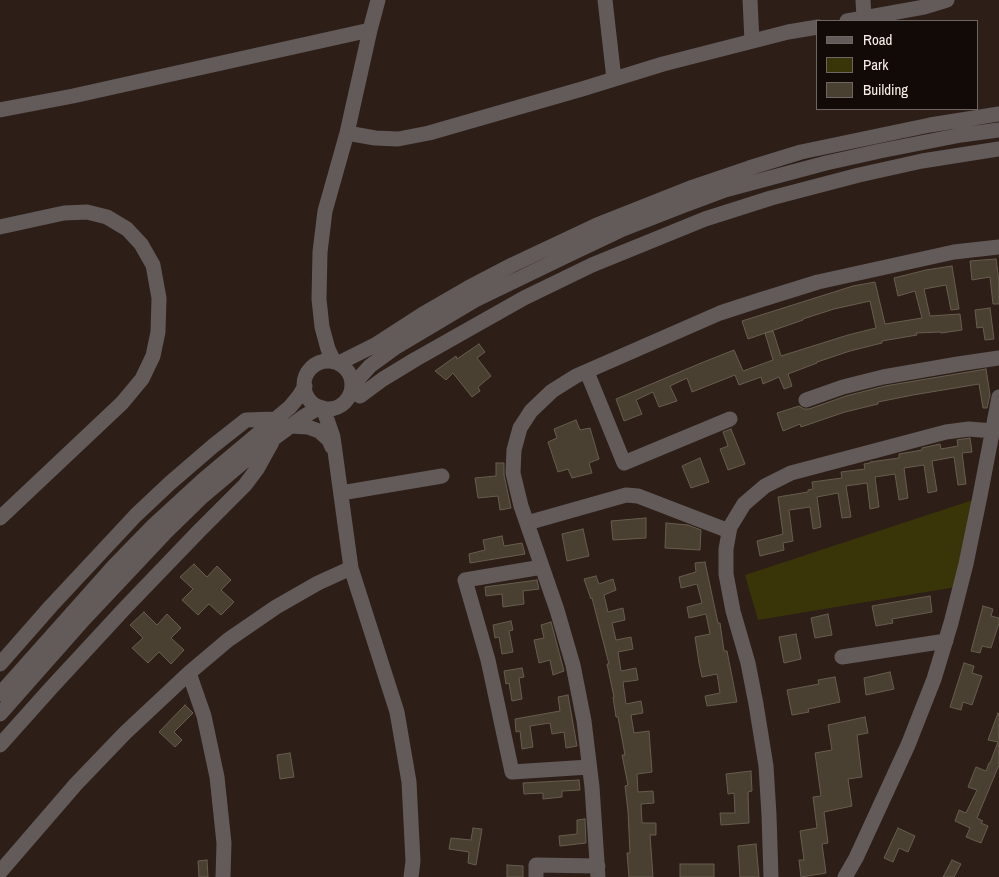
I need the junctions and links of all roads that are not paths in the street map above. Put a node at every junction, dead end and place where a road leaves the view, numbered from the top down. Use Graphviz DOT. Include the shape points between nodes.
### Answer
graph roads {
  1 [pos="378,0"];
  2 [pos="605,0"];
  3 [pos="750,0"];
  4 [pos="863,0"];
  5 [pos="947,0"];
  6 [pos="864,18"];
  7 [pos="853,20"];
  8 [pos="816,26"];
  9 [pos="370,30"];
  10 [pos="752,41"];
  11 [pos="614,79"];
  12 [pos="0,110"];
  13 [pos="999,114"];
  14 [pos="999,130"];
  15 [pos="347,133"];
  16 [pos="999,149"];
  17 [pos="0,227"];
  18 [pos="999,247"];
  19 [pos="323,329"];
  20 [pos="360,353"];
  21 [pos="999,358"];
  22 [pos="336,362"];
  23 [pos="314,366"];
  24 [pos="587,372"];
  25 [pos="305,386"];
  26 [pos="356,391"];
  27 [pos="999,397"];
  28 [pos="806,400"];
  29 [pos="342,404"];
  30 [pos="322,408"];
  31 [pos="274,419"];
  32 [pos="730,419"];
  33 [pos="290,426"];
  34 [pos="993,431"];
  35 [pos="333,437"];
  36 [pos="273,438"];
  37 [pos="335,453"];
  38 [pos="442,476"];
  39 [pos="341,493"];
  40 [pos="2,512"];
  41 [pos="527,523"];
  42 [pos="729,530"];
  43 [pos="542,567"];
  44 [pos="351,568"];
  45 [pos="946,641"];
  46 [pos="842,657"];
  47 [pos="0,664"];
  48 [pos="189,673"];
  49 [pos="0,694"];
  50 [pos="0,714"];
  51 [pos="0,745"];
  52 [pos="589,767"];
  53 [pos="598,871"];
  54 [pos="0,872"];
  55 [pos="223,877"];
  56 [pos="411,877"];
  57 [pos="536,877"];
  58 [pos="771,877"];
  59 [pos="845,877"];
  1 -- 9 [label="street"];
  2 -- 11 [label="street"];
  3 -- 10 [label="street"];
  4 -- 6 [label="street"];
  5 -- 6 [label="street"];
  6 -- 7 [label="street"];
  8 -- 10 [label="street"];
  9 -- 12 [label="street"];
  9 -- 15 [label="street"];
  10 -- 11 [label="street"];
  11 -- 15 [label="street" via="429,133 398,139"];
  13 -- 20 [label="street" via="801,152 693,187 597,225 520,261 461,292"];
  14 -- 26 [label="street" via="826,162 682,206 607,237 475,300 370,366"];
  15 -- 19 [label="street" via="325,211 319,299"];
  16 -- 26 [label="street" via="859,175 705,219 592,265 524,298 383,379"];
  17 -- 40 [label="street" via="64,213 88,212 107,217 141,244 153,265 159,298 158,332 153,356 142,379 122,403"];
  18 -- 24 [label="street" via="954,252 818,282 720,314"];
  19 -- 20 [label="street" via="338,348"];
  19 -- 22 [label="street" via="328,349"];
  19 -- 23 [label="street" via="320,354"];
  20 -- 22 [label="street"];
  21 -- 28 [label="street" via="883,377"];
  22 -- 23 [label="street" via="324,361"];
  22 -- 26 [label="street" via="350,373"];
  23 -- 25 [label="street" via="306,375"];
  24 -- 32 [label="street" via="624,464"];
  24 -- 41 [label="street" via="552,391 531,411 520,428 514,450 513,473"];
  25 -- 30 [label="street" via="308,399"];
  25 -- 31 [label="street" via="290,406"];
  26 -- 29 [label="street"];
  27 -- 34 [label="street"];
  29 -- 30 [label="street" via="330,409"];
  29 -- 35 [label="street"];
  30 -- 33 [label="street"];
  30 -- 35 [label="street"];
  31 -- 47 [label="street" via="246,420 170,483 129,522"];
  31 -- 49 [label="street" via="154,525"];
  33 -- 36 [label="street"];
  33 -- 37 [label="street" via="319,431 329,440"];
  34 -- 42 [label="street" via="969,429 946,432 791,472 765,486 744,504"];
  34 -- 45 [label="street" via="966,564"];
  35 -- 37 [label="street"];
  36 -- 50 [label="street" via="203,496 164,534"];
  36 -- 51 [label="street" via="245,485 102,632"];
  37 -- 39 [label="street"];
  38 -- 39 [label="street"];
  39 -- 44 [label="street"];
  41 -- 42 [label="street" via="626,495 638,496"];
  41 -- 43 [label="street"];
  42 -- 58 [label="street" via="726,574 748,663 766,766"];
  43 -- 52 [label="street" via="573,665"];
  43 -- 52 [label="street" via="465,580 488,660 512,772"];
  44 -- 48 [label="street" via="276,607 228,640"];
  44 -- 56 [label="street" via="397,712 409,782"];
  45 -- 46 [label="street"];
  45 -- 59 [label="street" via="908,745"];
  48 -- 54 [label="street" via="76,784"];
  48 -- 55 [label="street" via="204,716 217,778 224,843"];
  52 -- 53 [label="street"];
  53 -- 57 [label="street" via="536,865"];
}
